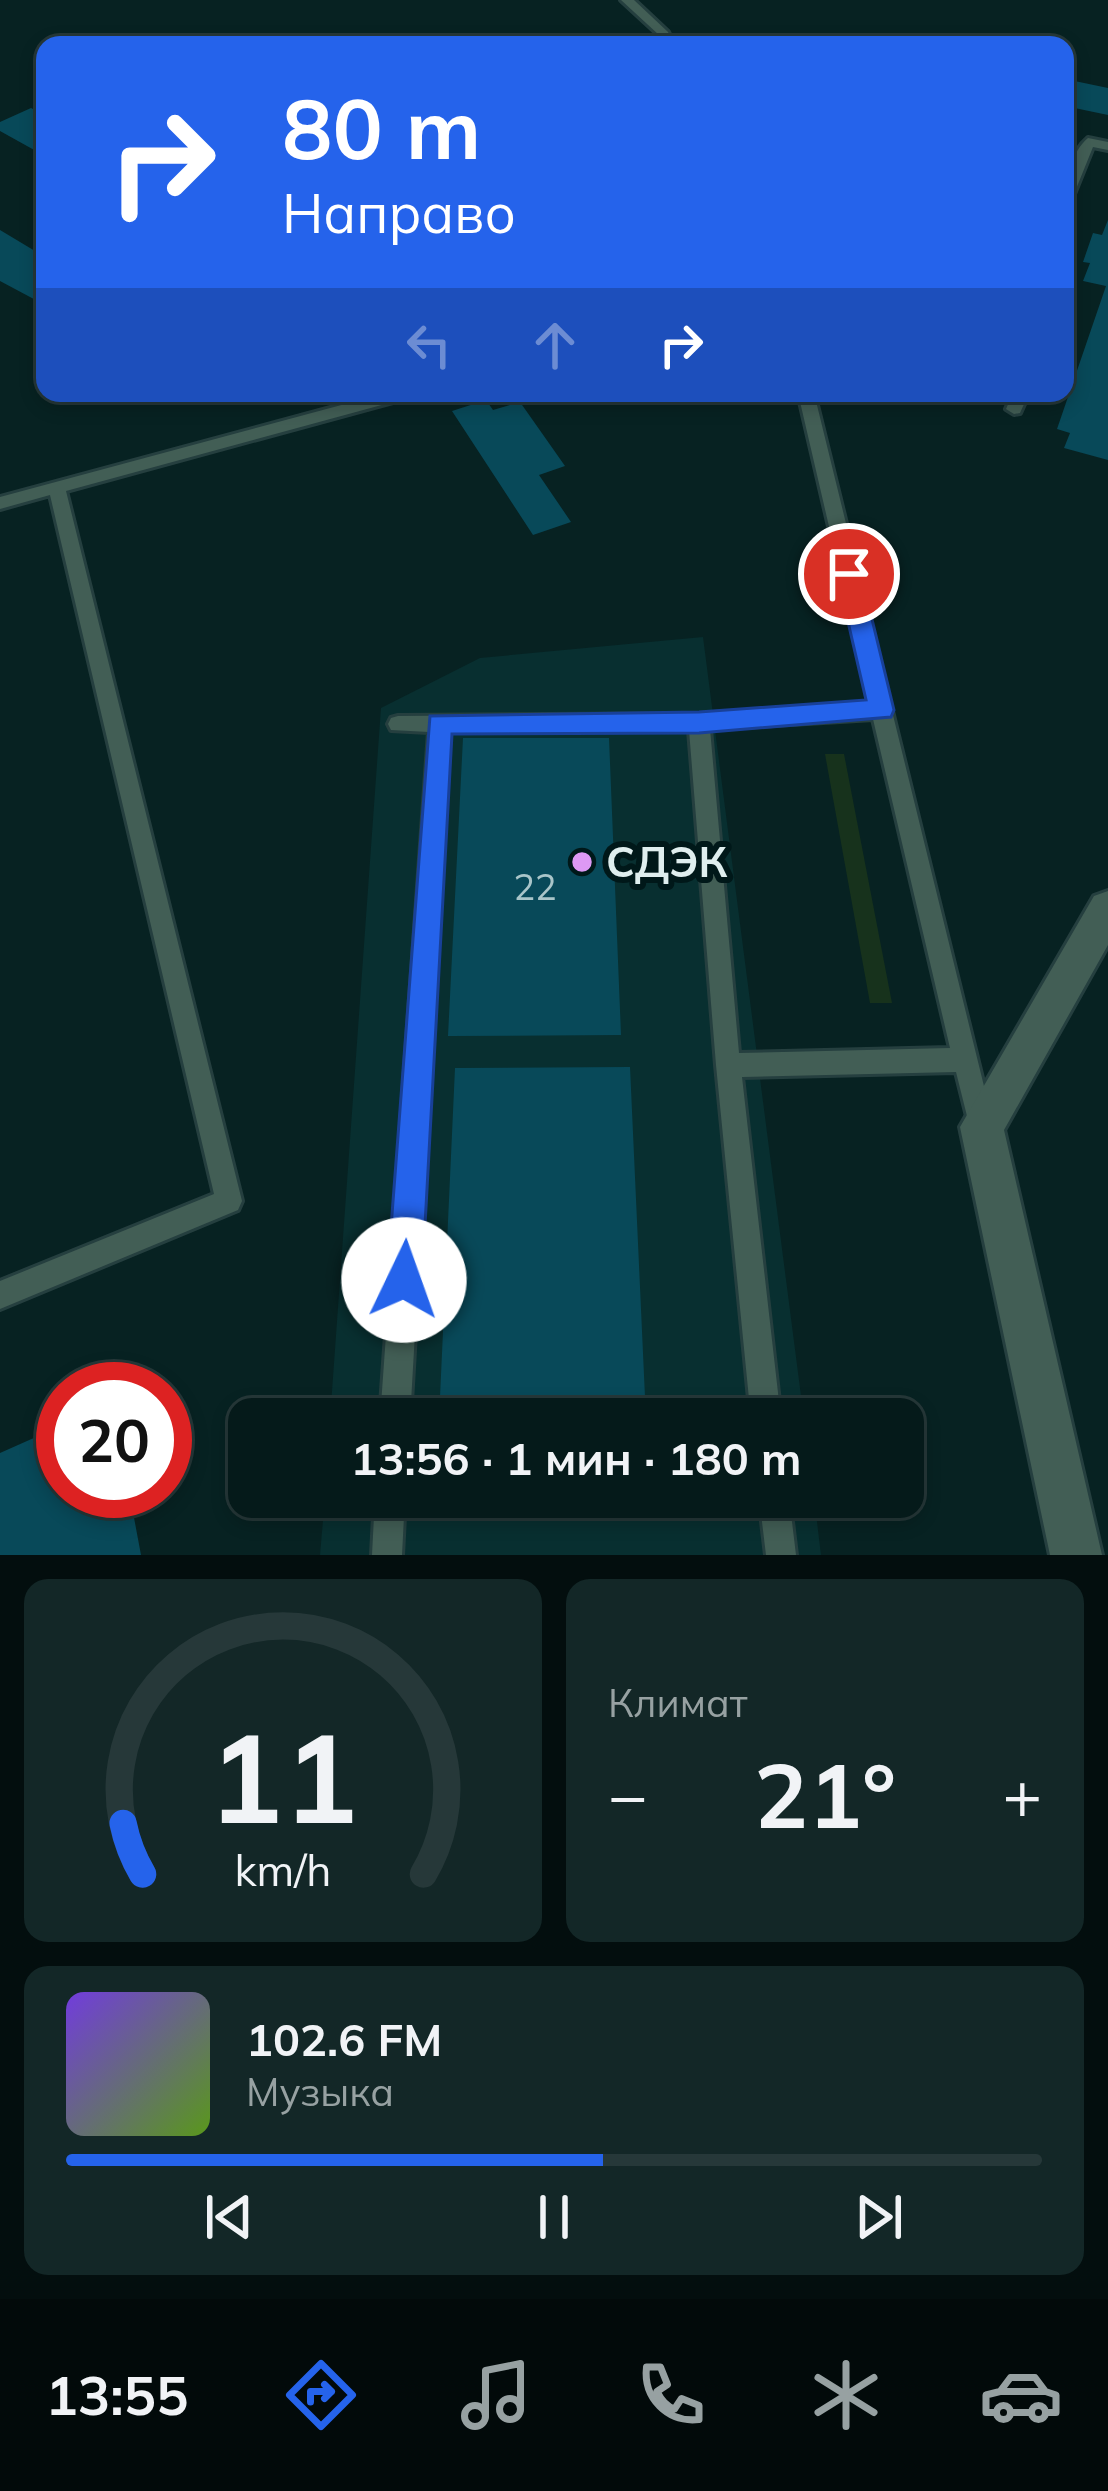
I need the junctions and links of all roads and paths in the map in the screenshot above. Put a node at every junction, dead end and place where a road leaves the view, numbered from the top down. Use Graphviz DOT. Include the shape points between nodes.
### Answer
graph roads {
  1 [pos="627,0"];
  2 [pos="665,36"];
  3 [pos="1108,146"];
  4 [pos="1074,177"];
  5 [pos="372,402"];
  6 [pos="808,402"];
  7 [pos="58,488"];
  8 [pos="0,503"];
  9 [pos="881,710"];
  10 [pos="699,722"];
  11 [pos="440,723"];
  12 [pos="398,724"];
  13 [pos="1108,908"];
  14 [pos="963,1060"];
  15 [pos="728,1065"];
  16 [pos="982,1127"];
  17 [pos="0,1295"];
  18 [pos="396,1398"];
  19 [pos="764,1398"];
  20 [pos="389,1518"];
  21 [pos="777,1518"];
  22 [pos="387,1555"];
  23 [pos="781,1555"];
  24 [pos="1076,1555"];
  1 -- 2 [label="lane"];
  3 -- 4 [label="lane" via="1088,142"];
  5 -- 7 [label="lane"];
  6 -- 9 [label="lane"];
  7 -- 8 [label="lane"];
  7 -- 17 [label="lane" via="229,1201"];
  9 -- 10 [label="lane"];
  9 -- 14 [label="lane"];
  10 -- 11 [label="lane"];
  10 -- 15 [label="lane"];
  11 -- 12 [label="lane"];
  11 -- 18 [label="lane"];
  13 -- 16 [label="street"];
  14 -- 15 [label="lane"];
  14 -- 16 [label="lane"];
  15 -- 19 [label="lane"];
  16 -- 24 [label="street"];
  20 -- 22 [label="lane"];
  21 -- 23 [label="lane"];
}
